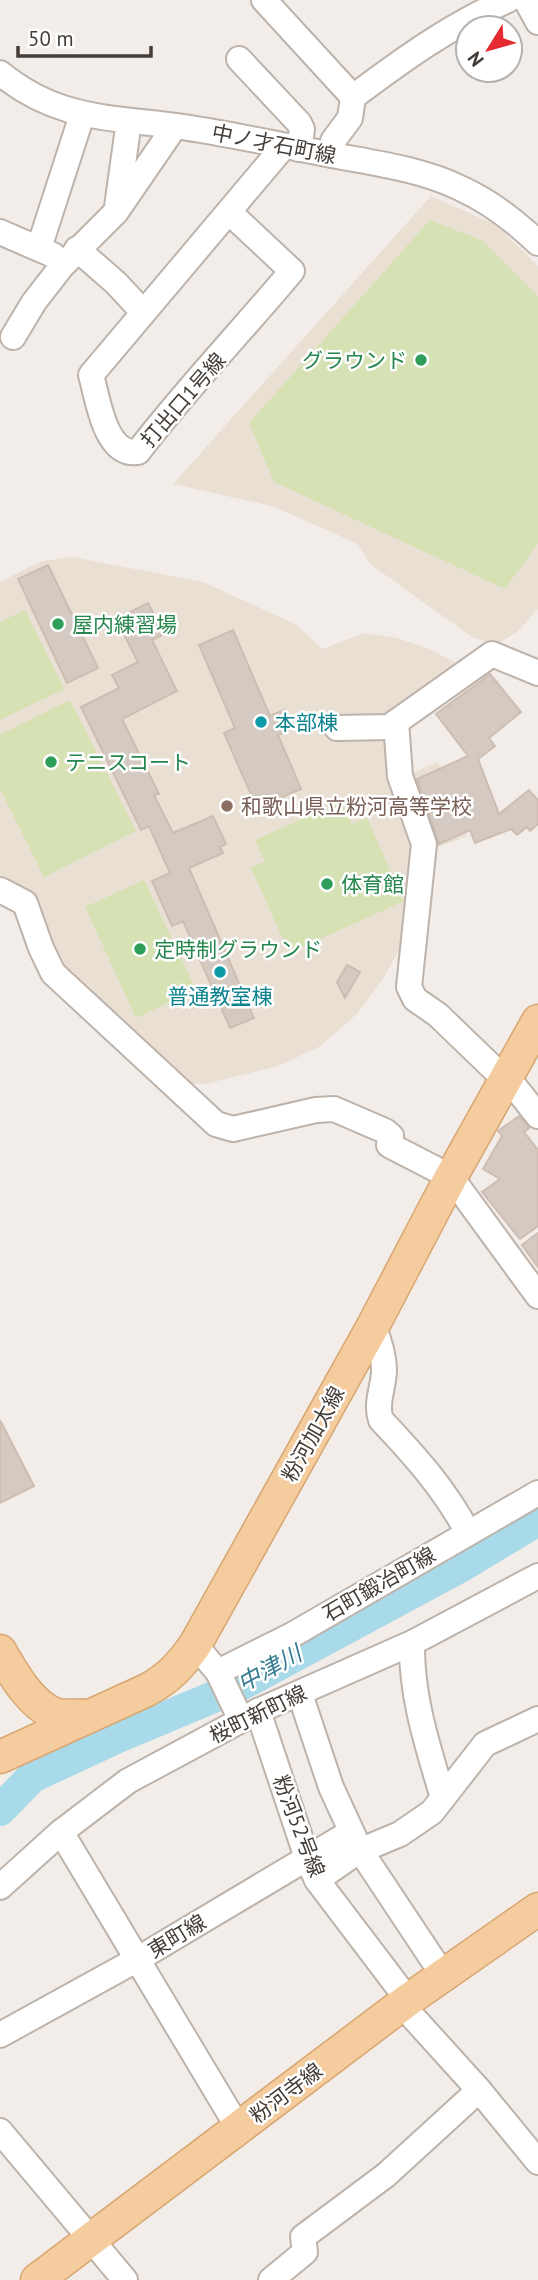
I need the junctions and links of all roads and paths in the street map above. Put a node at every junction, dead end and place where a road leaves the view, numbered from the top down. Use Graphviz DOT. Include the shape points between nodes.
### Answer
graph roads {
  1 [pos="264,0"];
  2 [pos="508,0"];
  3 [pos="526,0"];
  4 [pos="538,22"];
  5 [pos="239,59"];
  6 [pos="0,75"];
  7 [pos="353,97"];
  8 [pos="82,115"];
  9 [pos="175,126"];
  10 [pos="127,135"];
  11 [pos="292,147"];
  12 [pos="332,155"];
  13 [pos="116,212"];
  14 [pos="229,212"];
  15 [pos="0,232"];
  16 [pos="538,243"];
  17 [pos="39,248"];
  18 [pos="69,258"];
  19 [pos="143,313"];
  20 [pos="13,337"];
  21 [pos="538,673"];
  22 [pos="396,722"];
  23 [pos="337,728"];
  24 [pos="0,890"];
  25 [pos="538,1021"];
  26 [pos="501,1073"];
  27 [pos="538,1116"];
  28 [pos="451,1177"];
  29 [pos="538,1296"];
  30 [pos="373,1326"];
  31 [pos="538,1493"];
  32 [pos="468,1533"];
  33 [pos="538,1576"];
  34 [pos="412,1643"];
  35 [pos="195,1645"];
  36 [pos="5,1660"];
  37 [pos="218,1672"];
  38 [pos="300,1694"];
  39 [pos="245,1713"];
  40 [pos="88,1716"];
  41 [pos="538,1719"];
  42 [pos="6,1754"];
  43 [pos="443,1798"];
  44 [pos="61,1832"];
  45 [pos="356,1845"];
  46 [pos="312,1869"];
  47 [pos="0,1887"];
  48 [pos="538,1909"];
  49 [pos="138,1959"];
  50 [pos="443,1975"];
  51 [pos="405,2002"];
  52 [pos="0,2035"];
  53 [pos="478,2090"];
  54 [pos="239,2129"];
  55 [pos="0,2131"];
  56 [pos="538,2162"];
  57 [pos="90,2240"];
  58 [pos="37,2280"];
  59 [pos="125,2280"];
  60 [pos="271,2280"];
  1 -- 7 [label="street"];
  2 -- 7 [label="street" via="451,31"];
  3 -- 4 [label="street"];
  5 -- 11 [label="street" via="299,123 302,129"];
  6 -- 8 [label="street, 中ノ才石町線" via="27,93"];
  7 -- 12 [label="street" via="350,118 333,141"];
  8 -- 9 [label="street, 中ノ才石町線"];
  8 -- 17 [label="street"];
  9 -- 11 [label="street, 中ノ才石町線"];
  9 -- 13 [label="street"];
  10 -- 13 [label="street"];
  11 -- 12 [label="street, 中ノ才石町線"];
  11 -- 14 [label="street, 打出口1号線"];
  12 -- 16 [label="street, 中ノ才石町線" via="460,187 494,206"];
  13 -- 18 [label="street"];
  14 -- 19 [label="street, 打出口1号線"];
  14 -- 19 [label="street, 打出口1号線" via="292,271 138,452 131,453 121,450 107,430 91,375"];
  15 -- 17 [label="street"];
  17 -- 18 [label="street"];
  18 -- 19 [label="street" via="116,283"];
  18 -- 20 [label="street"];
  21 -- 22 [label="street" via="492,654"];
  22 -- 23 [label="street"];
  22 -- 26 [label="street" via="400,776 424,845 409,987 415,999"];
  24 -- 28 [label="street" via="25,903 53,973 216,1124 233,1129 334,1108 385,1131 391,1136 389,1145"];
  25 -- 26 [label="main road, 粉河加太線"];
  26 -- 27 [label="street"];
  26 -- 28 [label="main road, 粉河加太線"];
  28 -- 29 [label="street"];
  28 -- 30 [label="main road, 粉河加太線"];
  30 -- 32 [label="street" via="384,1369 377,1410 381,1420 436,1480"];
  30 -- 35 [label="main road, 粉河加太線"];
  31 -- 32 [label="street, 石町鍛冶町線"];
  32 -- 37 [label="street, 石町鍛冶町線" via="292,1635"];
  33 -- 34 [label="street, 桜町新町線"];
  34 -- 38 [label="street, 桜町新町線"];
  34 -- 43 [label="street" via="414,1694"];
  35 -- 37 [label="street"];
  35 -- 40 [label="main road, 粉河加太線" via="165,1680"];
  36 -- 40 [label="main road" via="33,1699 56,1714"];
  36 -- 42 [label="main road" via="19,1701 19,1727"];
  37 -- 39 [label="street"];
  38 -- 39 [label="street, 桜町新町線"];
  38 -- 45 [label="street"];
  39 -- 44 [label="street, 桜町新町線" via="128,1781"];
  39 -- 46 [label="street, 粉河52号線"];
  40 -- 42 [label="main road, 粉河加太線"];
  41 -- 43 [label="street, 東町線" via="485,1744"];
  43 -- 45 [label="street, 東町線" via="432,1812 400,1833"];
  44 -- 47 [label="street, 桜町新町線"];
  44 -- 49 [label="street"];
  45 -- 46 [label="street, 東町線"];
  45 -- 50 [label="street"];
  46 -- 49 [label="street, 東町線"];
  46 -- 51 [label="street, 粉河52号線"];
  48 -- 50 [label="main road, 粉河寺線"];
  49 -- 52 [label="street, 東町線"];
  49 -- 54 [label="street"];
  50 -- 51 [label="main road, 粉河寺線"];
  51 -- 53 [label="street, 粉河52号線"];
  51 -- 54 [label="main road, 粉河寺線"];
  53 -- 56 [label="street, 粉河52号線"];
  53 -- 60 [label="street" via="386,2175 303,2237 305,2252"];
  54 -- 57 [label="main road, 粉河寺線"];
  55 -- 57 [label="street"];
  57 -- 58 [label="main road, 粉河寺線"];
  57 -- 59 [label="street"];
}
